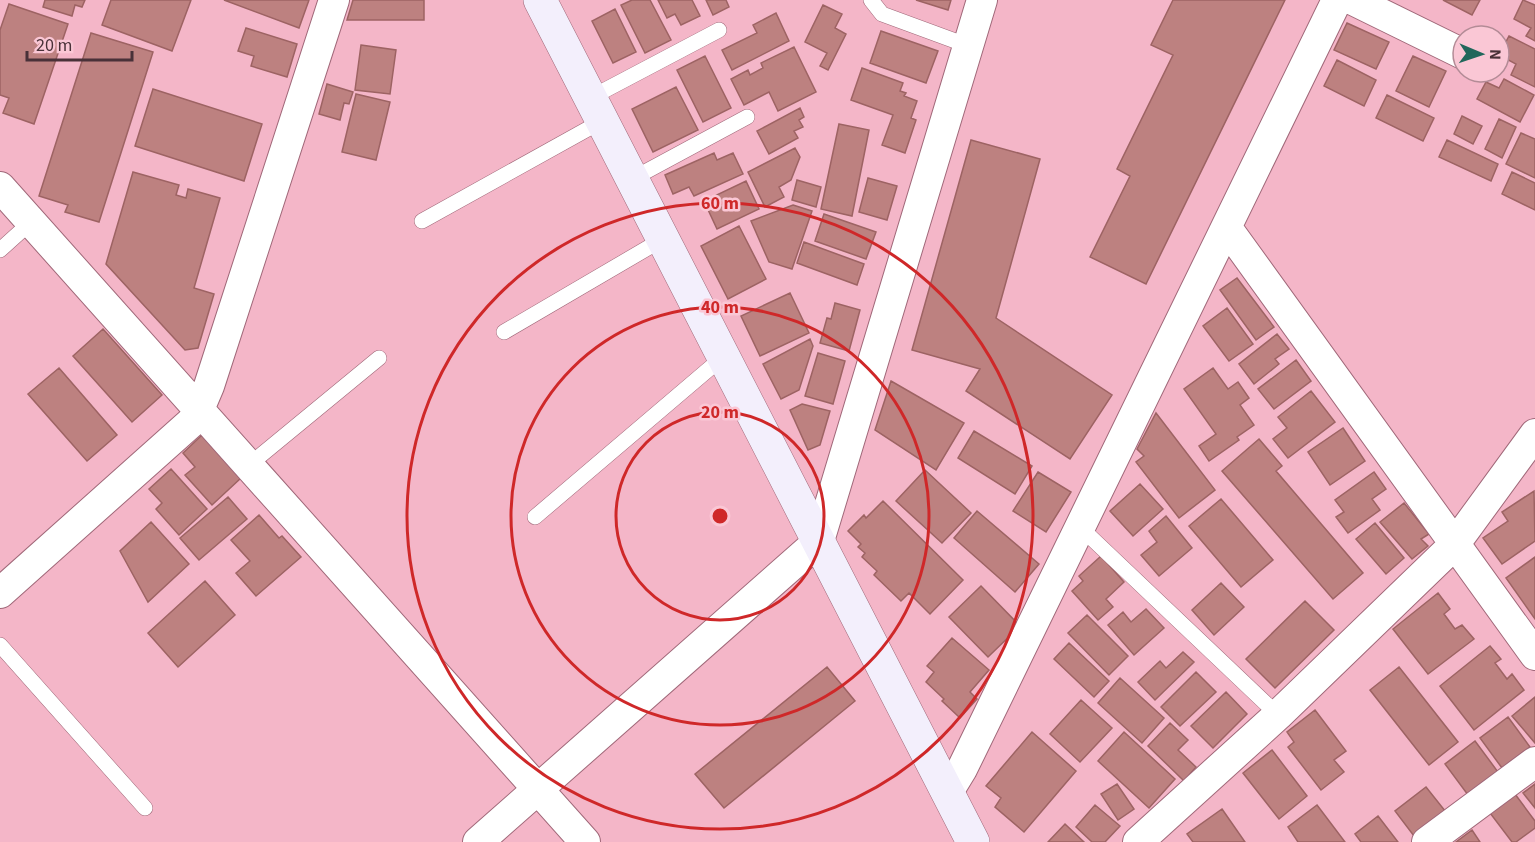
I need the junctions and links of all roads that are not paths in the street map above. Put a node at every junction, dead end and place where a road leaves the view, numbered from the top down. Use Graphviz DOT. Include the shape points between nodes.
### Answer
graph roads {
  1 [pos="334,0"];
  2 [pos="540,0"];
  3 [pos="871,0"];
  4 [pos="982,0"];
  5 [pos="1337,0"];
  6 [pos="1353,0"];
  7 [pos="719,30"];
  8 [pos="969,46"];
  9 [pos="1451,48"];
  10 [pos="596,110"];
  11 [pos="747,117"];
  12 [pos="632,179"];
  13 [pos="0,187"];
  14 [pos="422,221"];
  15 [pos="32,222"];
  16 [pos="1227,228"];
  17 [pos="663,239"];
  18 [pos="0,250"];
  19 [pos="504,332"];
  20 [pos="723,357"];
  21 [pos="379,358"];
  22 [pos="199,408"];
  23 [pos="1535,434"];
  24 [pos="249,465"];
  25 [pos="535,516"];
  26 [pos="1082,528"];
  27 [pos="819,541"];
  28 [pos="1454,545"];
  29 [pos="0,593"];
  30 [pos="0,645"];
  31 [pos="1535,656"];
  32 [pos="1278,715"];
  33 [pos="1535,762"];
  34 [pos="538,789"];
  35 [pos="948,792"];
  36 [pos="145,808"];
  37 [pos="1150,838"];
  38 [pos="478,842"];
  39 [pos="585,842"];
  40 [pos="973,842"];
  41 [pos="1427,842"];
  1 -- 22 [label="street"];
  2 -- 10 [label="street"];
  3 -- 8 [label="lane" via="882,14"];
  4 -- 8 [label="street"];
  5 -- 16 [label="street"];
  6 -- 9 [label="street"];
  7 -- 10 [label="lane"];
  8 -- 27 [label="street"];
  10 -- 12 [label="street"];
  10 -- 14 [label="lane"];
  11 -- 12 [label="lane"];
  12 -- 17 [label="street"];
  13 -- 15 [label="street"];
  15 -- 18 [label="lane"];
  15 -- 22 [label="street"];
  16 -- 26 [label="street"];
  16 -- 28 [label="street"];
  17 -- 19 [label="lane"];
  17 -- 20 [label="street"];
  20 -- 25 [label="lane"];
  20 -- 27 [label="street"];
  21 -- 24 [label="lane"];
  22 -- 24 [label="street"];
  22 -- 29 [label="street" via="195,419"];
  23 -- 28 [label="street"];
  24 -- 34 [label="street"];
  26 -- 32 [label="lane"];
  26 -- 35 [label="street"];
  27 -- 34 [label="street"];
  27 -- 35 [label="street"];
  28 -- 31 [label="street"];
  28 -- 32 [label="street"];
  30 -- 36 [label="lane"];
  32 -- 37 [label="street"];
  33 -- 41 [label="street"];
  34 -- 38 [label="street"];
  34 -- 39 [label="street"];
  35 -- 40 [label="street"];
}
